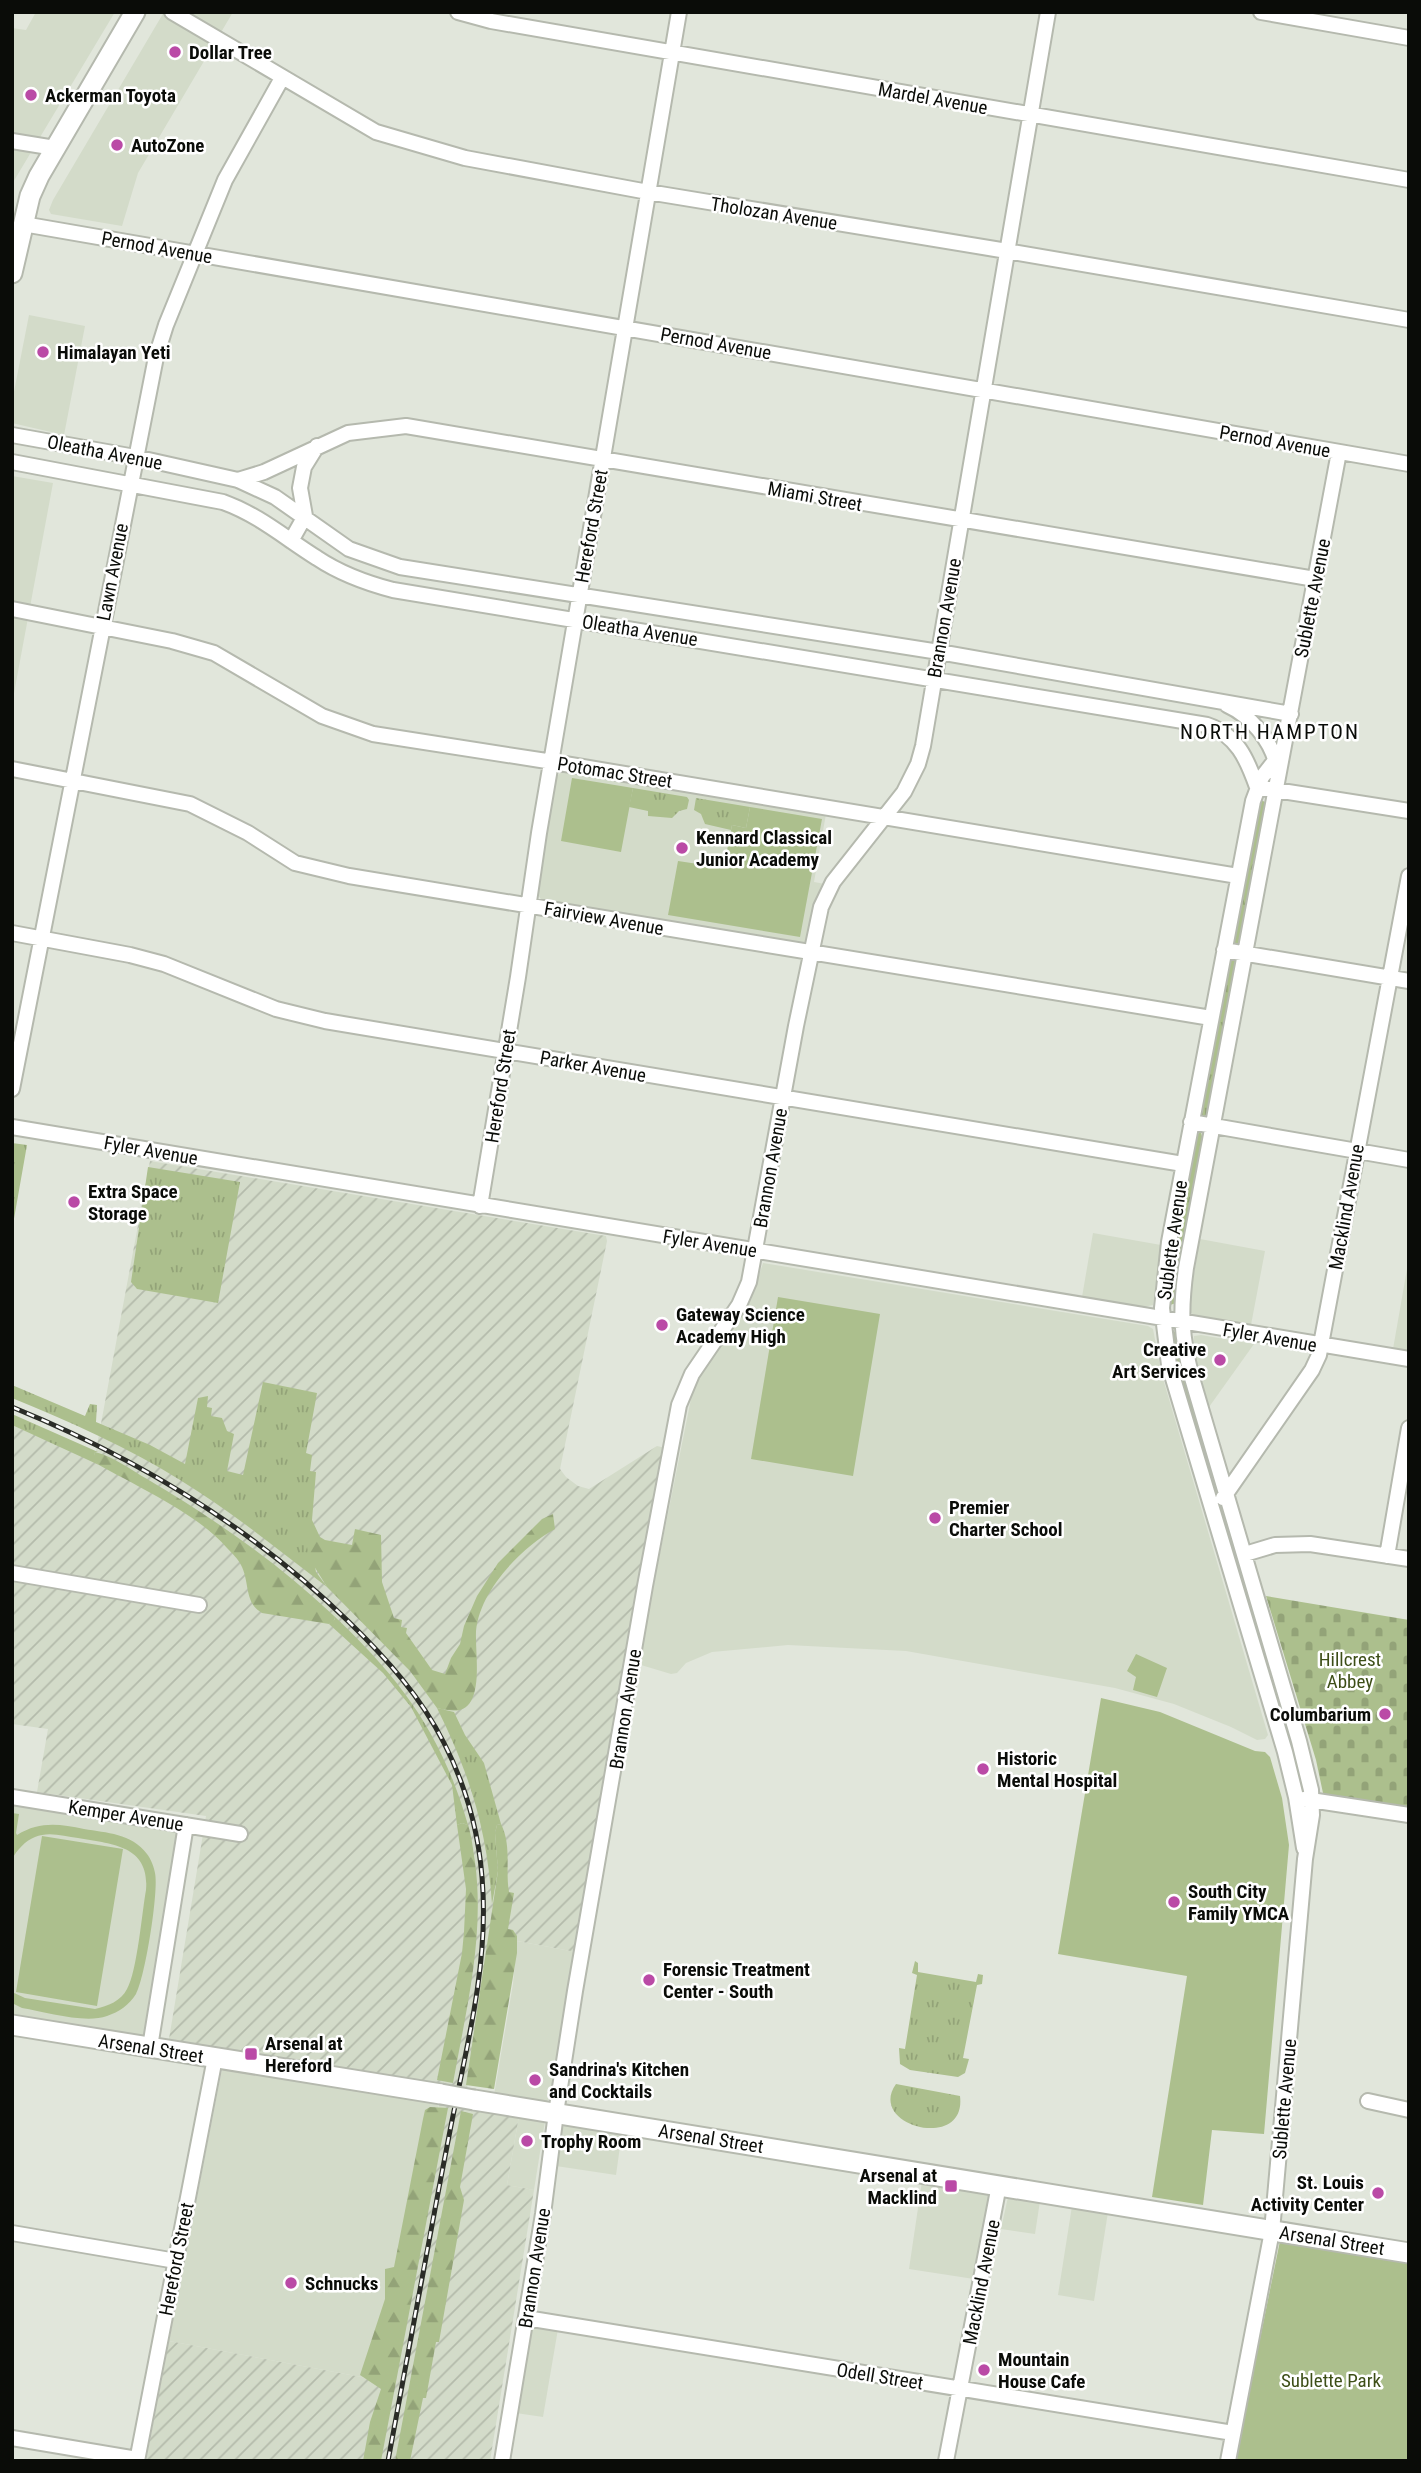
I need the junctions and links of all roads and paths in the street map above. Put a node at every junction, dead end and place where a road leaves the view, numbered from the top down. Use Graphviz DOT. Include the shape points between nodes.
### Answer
graph roads {
  1 [pos="135,12"];
  2 [pos="172,12"];
  3 [pos="458,12"];
  4 [pos="678,12"];
  5 [pos="1048,12"];
  6 [pos="1261,12"];
  7 [pos="1409,38"];
  8 [pos="672,52"];
  9 [pos="282,78"];
  10 [pos="1030,115"];
  11 [pos="12,141"];
  12 [pos="55,148"];
  13 [pos="1409,180"];
  14 [pos="648,192"];
  15 [pos="23,224"];
  16 [pos="1007,251"];
  17 [pos="194,255"];
  18 [pos="12,273"];
  19 [pos="1409,320"];
  20 [pos="626,327"];
  21 [pos="983,391"];
  22 [pos="12,435"];
  23 [pos="318,445"];
  24 [pos="1339,452"];
  25 [pos="135,457"];
  26 [pos="603,460"];
  27 [pos="12,462"];
  28 [pos="1409,464"];
  29 [pos="237,480"];
  30 [pos="130,485"];
  31 [pos="304,516"];
  32 [pos="961,520"];
  33 [pos="291,541"];
  34 [pos="1315,579"];
  35 [pos="580,594"];
  36 [pos="12,609"];
  37 [pos="576,620"];
  38 [pos="102,627"];
  39 [pos="939,652"];
  40 [pos="934,679"];
  41 [pos="1213,700"];
  42 [pos="1291,714"];
  43 [pos="1285,743"];
  44 [pos="1276,760"];
  45 [pos="552,762"];
  46 [pos="12,769"];
  47 [pos="71,781"];
  48 [pos="1278,783"];
  49 [pos="1257,787"];
  50 [pos="1409,811"];
  51 [pos="886,818"];
  52 [pos="1238,876"];
  53 [pos="1409,876"];
  54 [pos="529,905"];
  55 [pos="12,933"];
  56 [pos="42,938"];
  57 [pos="1224,950"];
  58 [pos="810,953"];
  59 [pos="1245,954"];
  60 [pos="1390,978"];
  61 [pos="1409,981"];
  62 [pos="1211,1018"];
  63 [pos="506,1051"];
  64 [pos="12,1089"];
  65 [pos="782,1098"];
  66 [pos="1191,1122"];
  67 [pos="12,1126"];
  68 [pos="1213,1127"];
  69 [pos="1357,1151"];
  70 [pos="1409,1160"];
  71 [pos="1184,1164"];
  72 [pos="480,1206"];
  73 [pos="756,1250"];
  74 [pos="1162,1319"];
  75 [pos="1181,1322"];
  76 [pos="1321,1346"];
  77 [pos="1409,1359"];
  78 [pos="1409,1428"];
  79 [pos="1226,1493"];
  80 [pos="1211,1506"];
  81 [pos="1245,1554"];
  82 [pos="1387,1556"];
  83 [pos="1409,1559"];
  84 [pos="12,1573"];
  85 [pos="199,1605"];
  86 [pos="12,1797"];
  87 [pos="1296,1797"];
  88 [pos="1312,1800"];
  89 [pos="1409,1815"];
  90 [pos="186,1825"];
  91 [pos="240,1834"];
  92 [pos="1305,1859"];
  93 [pos="12,2025"];
  94 [pos="149,2047"];
  95 [pos="215,2058"];
  96 [pos="1367,2101"];
  97 [pos="1409,2110"];
  98 [pos="556,2113"];
  99 [pos="999,2185"];
  100 [pos="1272,2231"];
  101 [pos="12,2233"];
  102 [pos="1409,2253"];
  103 [pos="176,2261"];
  104 [pos="526,2318"];
  105 [pos="960,2389"];
  106 [pos="1233,2433"];
  107 [pos="12,2438"];
  108 [pos="64,2454"];
  109 [pos="137,2460"];
  110 [pos="502,2461"];
  111 [pos="946,2461"];
  112 [pos="1228,2461"];
  1 -- 12 [label="main road"];
  2 -- 9 [label="street, Tholozan Avenue"];
  3 -- 8 [label="street, Mardel Avenue"];
  4 -- 8 [label="street, Hereford Street"];
  5 -- 10 [label="street, Brannon Avenue"];
  6 -- 7 [label="street"];
  8 -- 10 [label="street, Mardel Avenue"];
  8 -- 14 [label="street, Hereford Street"];
  9 -- 14 [label="street, Tholozan Avenue" via="376,132 465,158"];
  9 -- 17 [label="street, Lawn Avenue" via="225,180"];
  10 -- 13 [label="street, Mardel Avenue"];
  10 -- 16 [label="street, Brannon Avenue"];
  11 -- 12 [label="street"];
  12 -- 15 [label="main road" via="30,197"];
  14 -- 16 [label="street, Tholozan Avenue"];
  14 -- 20 [label="street, Hereford Street"];
  15 -- 17 [label="street, Pernod Avenue"];
  15 -- 18 [label="main road"];
  16 -- 19 [label="street, Tholozan Avenue"];
  16 -- 21 [label="street, Brannon Avenue"];
  17 -- 20 [label="street, Pernod Avenue"];
  17 -- 25 [label="street, Lawn Avenue" via="156,357"];
  20 -- 21 [label="street, Pernod Avenue"];
  20 -- 26 [label="street, Hereford Street"];
  21 -- 24 [label="street, Pernod Avenue"];
  21 -- 32 [label="street, Brannon Avenue"];
  22 -- 25 [label="street, Oleatha Avenue"];
  23 -- 26 [label="street, Miami Street" via="348,433 406,426"];
  23 -- 29 [label="street, Miami Street"];
  23 -- 31 [label="street" via="304,467 300,499"];
  24 -- 28 [label="street, Pernod Avenue"];
  24 -- 34 [label="street, Sublette Avenue"];
  25 -- 29 [label="street, Oleatha Avenue"];
  25 -- 30 [label="street, Lawn Avenue"];
  26 -- 32 [label="street, Miami Street"];
  26 -- 35 [label="street, Hereford Street"];
  27 -- 30 [label="street, Oleatha Avenue"];
  29 -- 31 [label="street, Oleatha Avenue"];
  30 -- 33 [label="street, Oleatha Avenue" via="223,502 245,510"];
  30 -- 38 [label="street, Lawn Avenue"];
  31 -- 33 [label="street"];
  31 -- 35 [label="street, Oleatha Avenue" via="349,549 400,567"];
  32 -- 34 [label="street, Miami Street"];
  32 -- 39 [label="street, Brannon Avenue"];
  33 -- 37 [label="street, Oleatha Avenue" via="365,583"];
  34 -- 42 [label="street, Sublette Avenue"];
  35 -- 37 [label="street, Hereford Street"];
  35 -- 39 [label="street, Oleatha Avenue"];
  36 -- 38 [label="street, Potomac Street"];
  37 -- 40 [label="street, Oleatha Avenue"];
  37 -- 45 [label="street, Hereford Street"];
  38 -- 45 [label="street, Potomac Street" via="214,653 322,716 370,734"];
  38 -- 47 [label="street, Lawn Avenue"];
  39 -- 40 [label="street, Brannon Avenue"];
  39 -- 41 [label="street, Oleatha Avenue"];
  40 -- 49 [label="street, Oleatha Avenue" via="1219,729 1237,744"];
  40 -- 51 [label="street, Brannon Avenue" via="918,764"];
  41 -- 42 [label="street, Oleatha Avenue"];
  41 -- 44 [label="street, Oleatha Avenue" via="1247,718 1263,735"];
  42 -- 43 [label="street, Sublette Avenue"];
  43 -- 44 [label="street, Sublette Avenue"];
  43 -- 48 [label="street, Sublette Avenue"];
  44 -- 48 [label="street, Oleatha Avenue"];
  44 -- 49 [label="street, Sublette Avenue"];
  45 -- 51 [label="street, Potomac Street"];
  45 -- 54 [label="street, Hereford Street"];
  46 -- 47 [label="street, Fairview Avenue"];
  47 -- 54 [label="street, Fairview Avenue" via="190,804 295,863"];
  47 -- 56 [label="street, Lawn Avenue"];
  48 -- 49 [label="street"];
  48 -- 50 [label="street"];
  48 -- 59 [label="street, Sublette Avenue"];
  49 -- 52 [label="street, Sublette Avenue"];
  51 -- 52 [label="street, Potomac Street"];
  51 -- 58 [label="street, Brannon Avenue" via="828,889"];
  52 -- 57 [label="street, Sublette Avenue"];
  53 -- 60 [label="street, Macklind Avenue"];
  54 -- 58 [label="street, Fairview Avenue"];
  54 -- 63 [label="street, Hereford Street"];
  55 -- 56 [label="street, Parker Avenue"];
  56 -- 63 [label="street, Parker Avenue" via="164,964 276,1009 325,1021"];
  56 -- 64 [label="street, Lawn Avenue"];
  57 -- 59 [label="street"];
  57 -- 62 [label="street, Sublette Avenue"];
  58 -- 62 [label="street, Fairview Avenue"];
  58 -- 65 [label="street, Brannon Avenue"];
  59 -- 60 [label="street"];
  59 -- 68 [label="street, Sublette Avenue"];
  60 -- 61 [label="street"];
  60 -- 69 [label="street, Macklind Avenue"];
  62 -- 66 [label="street, Sublette Avenue"];
  63 -- 65 [label="street, Parker Avenue"];
  63 -- 72 [label="street, Hereford Street"];
  65 -- 71 [label="street, Parker Avenue"];
  65 -- 73 [label="street, Brannon Avenue"];
  66 -- 68 [label="street"];
  66 -- 71 [label="street, Sublette Avenue"];
  67 -- 72 [label="street, Fyler Avenue"];
  68 -- 69 [label="street"];
  68 -- 75 [label="street, Sublette Avenue" via="1186,1268"];
  69 -- 70 [label="street"];
  69 -- 76 [label="street, Macklind Avenue"];
  71 -- 74 [label="street, Sublette Avenue" via="1165,1267"];
  72 -- 73 [label="street, Fyler Avenue"];
  73 -- 74 [label="street, Fyler Avenue"];
  73 -- 98 [label="street, Brannon Avenue" via="739,1305 692,1374 679,1405"];
  74 -- 75 [label="street, Fyler Avenue"];
  74 -- 80 [label="street, Sublette Avenue" via="1169,1365"];
  75 -- 76 [label="street, Fyler Avenue"];
  75 -- 79 [label="street, Sublette Avenue" via="1192,1378"];
  76 -- 77 [label="street, Fyler Avenue"];
  76 -- 79 [label="street, Macklind Avenue" via="1312,1370"];
  78 -- 82 [label="street"];
  79 -- 80 [label="street, Macklind Avenue"];
  79 -- 81 [label="street, Sublette Avenue"];
  80 -- 87 [label="street, Sublette Avenue"];
  81 -- 82 [label="street" via="1275,1545 1310,1544"];
  81 -- 88 [label="street, Sublette Avenue"];
  82 -- 83 [label="street"];
  84 -- 85 [label="street"];
  86 -- 90 [label="street, Kemper Avenue"];
  87 -- 88 [label="street"];
  87 -- 92 [label="street, Sublette Avenue"];
  88 -- 89 [label="street"];
  88 -- 92 [label="street, Sublette Avenue"];
  90 -- 91 [label="street, Kemper Avenue"];
  90 -- 94 [label="street"];
  92 -- 100 [label="street, Sublette Avenue"];
  93 -- 94 [label="main road, Arsenal Street"];
  94 -- 95 [label="main road, Arsenal Street"];
  95 -- 98 [label="main road, Arsenal Street, bridge"];
  95 -- 103 [label="street, Hereford Street"];
  96 -- 97 [label="street"];
  98 -- 99 [label="main road, Arsenal Street"];
  98 -- 104 [label="street, Brannon Avenue"];
  99 -- 100 [label="main road, Arsenal Street"];
  99 -- 105 [label="street, Macklind Avenue"];
  100 -- 102 [label="main road, Arsenal Street"];
  100 -- 106 [label="street, Sublette Avenue"];
  101 -- 103 [label="street"];
  103 -- 109 [label="street, Hereford Street"];
  104 -- 105 [label="street, Odell Street"];
  104 -- 110 [label="street, Brannon Avenue"];
  105 -- 106 [label="street, Odell Street"];
  105 -- 111 [label="street, Macklind Avenue"];
  106 -- 112 [label="street, Sublette Avenue"];
  107 -- 108 [label="street"];
  108 -- 109 [label="street"];
}
